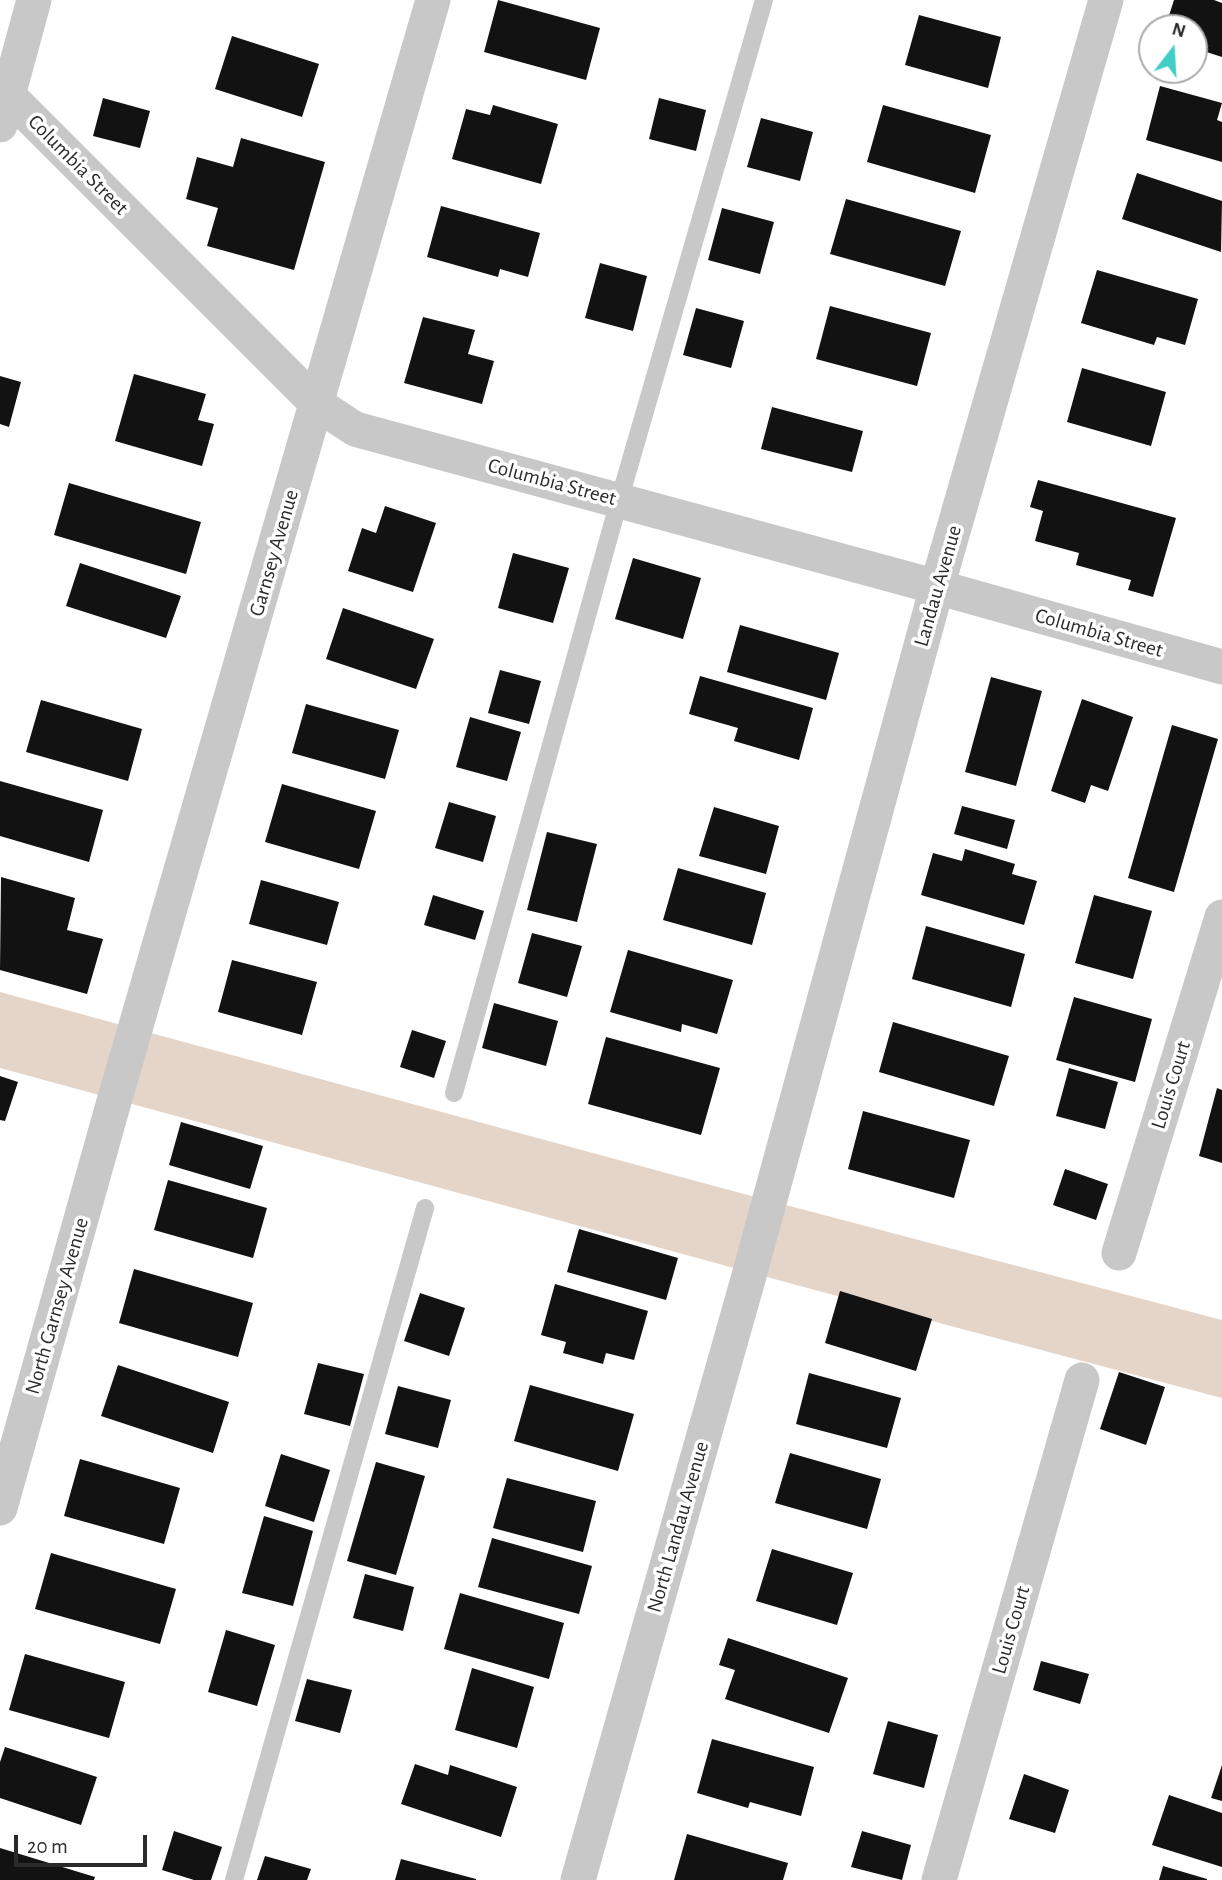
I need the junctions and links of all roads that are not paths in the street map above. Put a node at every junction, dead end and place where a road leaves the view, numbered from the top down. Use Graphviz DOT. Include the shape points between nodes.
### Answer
graph roads {
  1 [pos="34,0"];
  2 [pos="433,0"];
  3 [pos="764,0"];
  4 [pos="1106,0"];
  5 [pos="3,104"];
  6 [pos="317,404"];
  7 [pos="619,501"];
  8 [pos="937,587"];
  9 [pos="1222,667"];
  10 [pos="1222,917"];
  11 [pos="454,1093"];
  12 [pos="113,1105"];
  13 [pos="775,1174"];
  14 [pos="425,1208"];
  15 [pos="1119,1252"];
  16 [pos="1082,1380"];
  17 [pos="0,1508"];
  18 [pos="233,1880"];
  19 [pos="578,1880"];
  20 [pos="939,1880"];
  1 -- 5 [label="street"];
  2 -- 6 [label="street, Garnsey Avenue"];
  3 -- 7 [label="lane"];
  4 -- 8 [label="street, Landau Avenue"];
  5 -- 6 [label="street, Columbia Street"];
  6 -- 7 [label="street, Columbia Street" via="355,429"];
  6 -- 12 [label="street, Garnsey Avenue"];
  7 -- 8 [label="street, Columbia Street"];
  7 -- 11 [label="lane"];
  8 -- 9 [label="street, Columbia Street"];
  8 -- 13 [label="street, Landau Avenue"];
  10 -- 15 [label="street, Louis Court"];
  12 -- 17 [label="street, North Garnsey Avenue"];
  13 -- 19 [label="street, North Landau Avenue"];
  14 -- 18 [label="lane"];
  16 -- 20 [label="street, Louis Court"];
}
